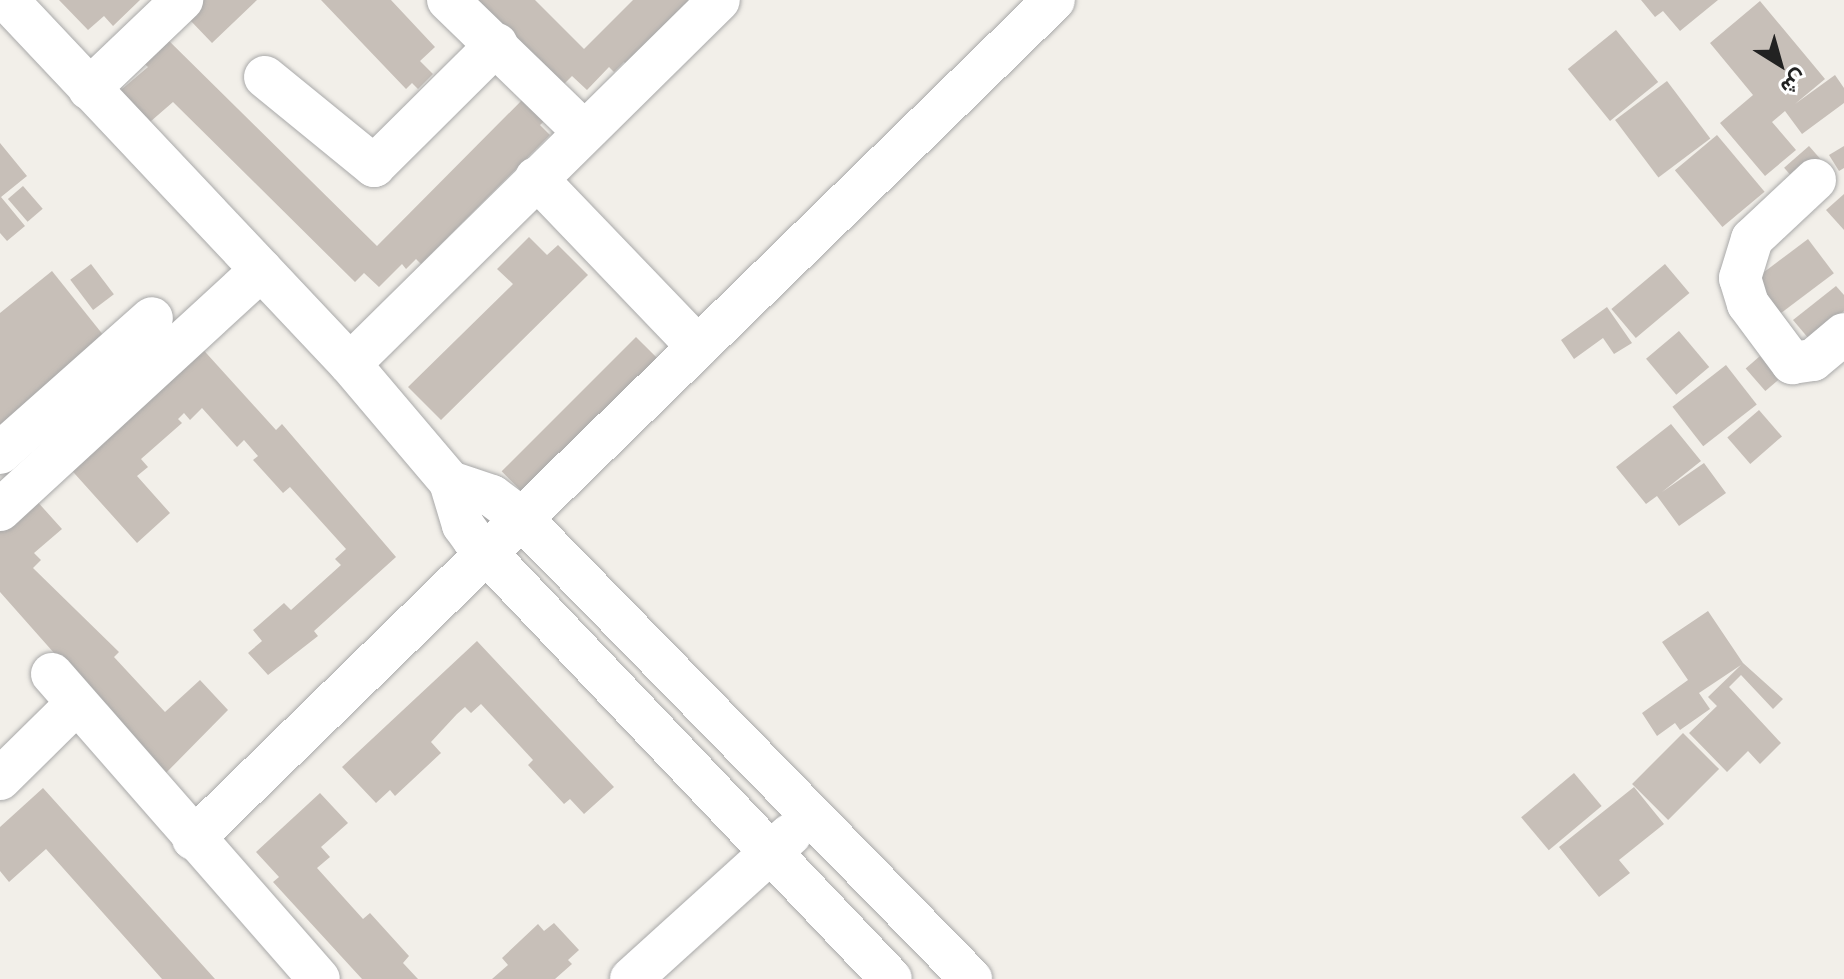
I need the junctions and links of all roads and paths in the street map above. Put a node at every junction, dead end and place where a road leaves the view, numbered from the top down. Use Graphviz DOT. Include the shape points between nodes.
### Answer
graph roads {
  1 [pos="7,0"];
  2 [pos="182,0"];
  3 [pos="448,0"];
  4 [pos="719,0"];
  5 [pos="1054,0"];
  6 [pos="497,44"];
  7 [pos="265,77"];
  8 [pos="89,89"];
  9 [pos="582,130"];
  10 [pos="536,178"];
  11 [pos="1815,180"];
  12 [pos="261,270"];
  13 [pos="152,318"];
  14 [pos="1844,334"];
  15 [pos="698,347"];
  16 [pos="350,364"];
  17 [pos="0,453"];
  18 [pos="450,482"];
  19 [pos="0,510"];
  20 [pos="522,519"];
  21 [pos="486,553"];
  22 [pos="0,779"];
  23 [pos="812,816"];
  24 [pos="193,839"];
  25 [pos="771,853"];
  26 [pos="319,979"];
  27 [pos="631,979"];
  28 [pos="891,979"];
  29 [pos="971,979"];
  1 -- 8 [label="street"];
  2 -- 8 [label="street"];
  3 -- 6 [label="street"];
  4 -- 9 [label="street"];
  5 -- 15 [label="street"];
  6 -- 7 [label="street" via="374,166"];
  6 -- 9 [label="street"];
  8 -- 12 [label="street"];
  9 -- 10 [label="street"];
  10 -- 15 [label="street"];
  10 -- 16 [label="street"];
  11 -- 14 [label="street" via="1752,239 1740,278 1748,304 1792,363 1807,364"];
  12 -- 16 [label="street"];
  12 -- 19 [label="street"];
  13 -- 17 [label="street"];
  15 -- 20 [label="street"];
  16 -- 18 [label="street"];
  18 -- 20 [label="street" via="492,496"];
  18 -- 21 [label="street" via="463,525"];
  20 -- 21 [label="street"];
  20 -- 23 [label="street"];
  21 -- 24 [label="street"];
  21 -- 25 [label="street"];
  22 -- 24 [label="street" via="64,689"];
  23 -- 25 [label="street"];
  23 -- 29 [label="street"];
  24 -- 26 [label="street"];
  25 -- 27 [label="street"];
  25 -- 28 [label="street"];
}
